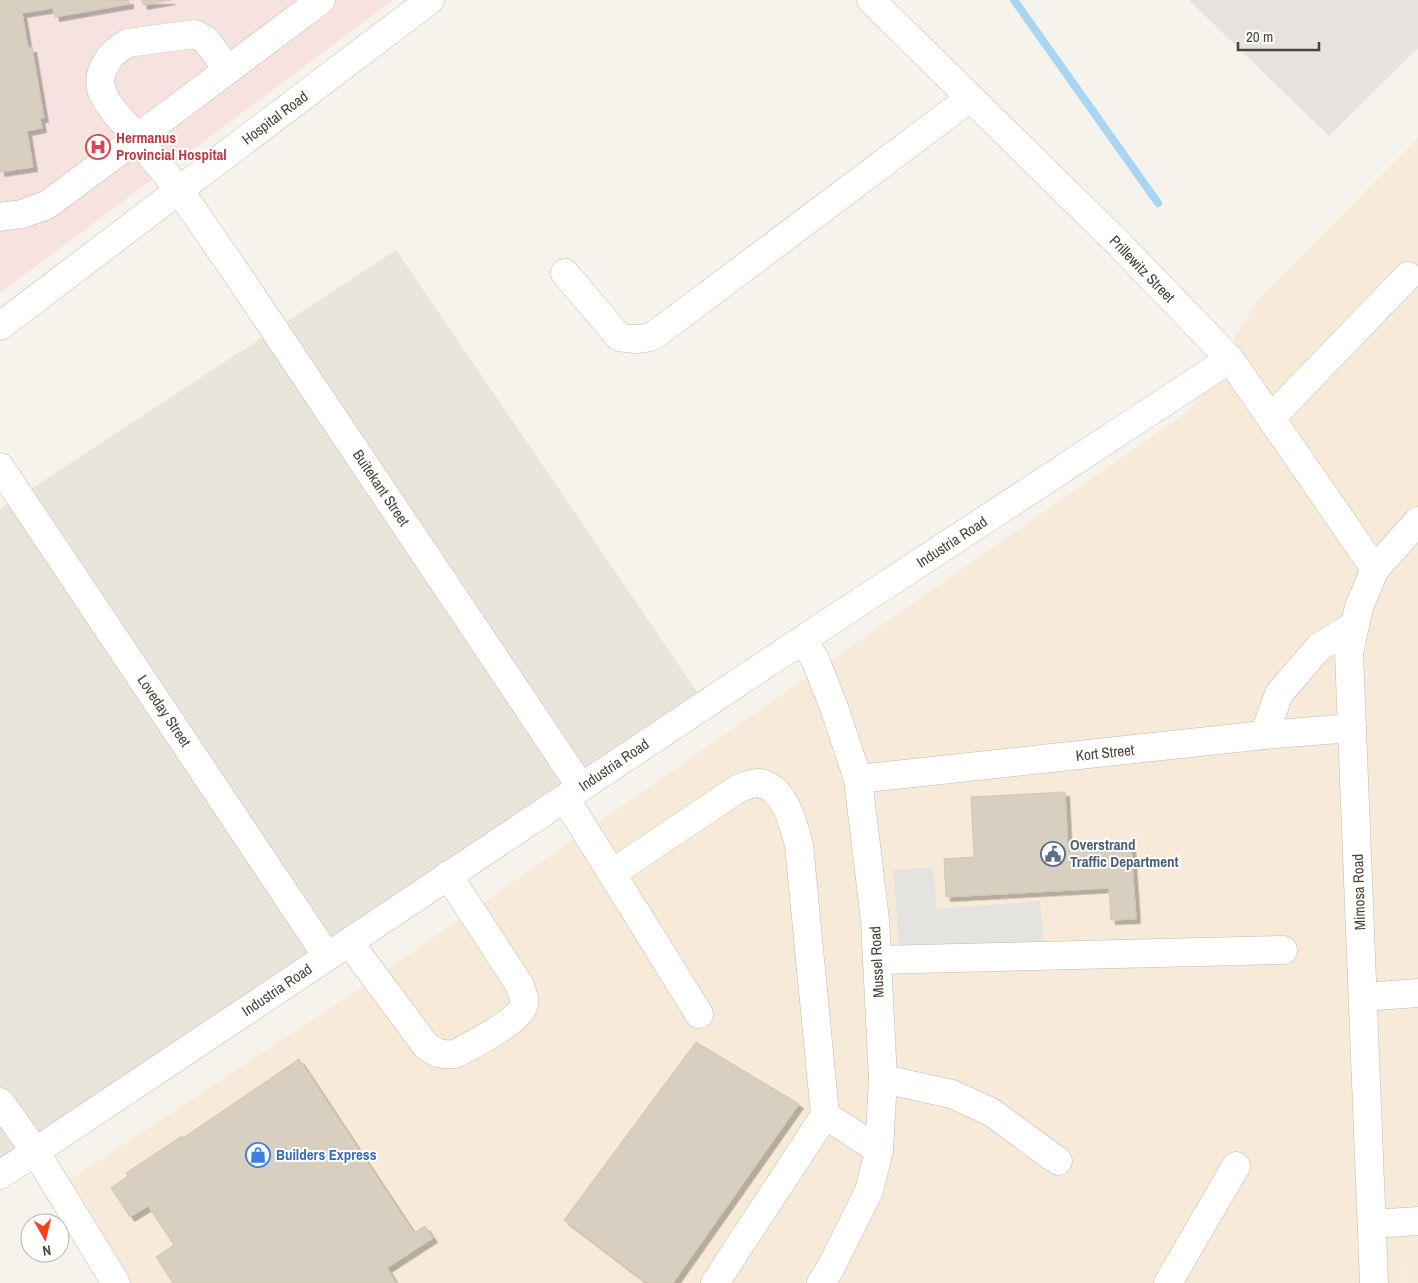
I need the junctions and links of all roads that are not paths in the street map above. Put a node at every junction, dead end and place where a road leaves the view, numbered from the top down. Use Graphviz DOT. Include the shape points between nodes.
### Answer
graph roads {
  1 [pos="321,0"];
  2 [pos="430,0"];
  3 [pos="870,0"];
  4 [pos="228,70"];
  5 [pos="970,98"];
  6 [pos="137,138"];
  7 [pos="180,190"];
  8 [pos="0,217"];
  9 [pos="565,273"];
  10 [pos="1408,276"];
  11 [pos="0,326"];
  12 [pos="1230,359"];
  13 [pos="1270,418"];
  14 [pos="0,467"];
  15 [pos="1418,521"];
  16 [pos="1375,570"];
  17 [pos="1355,624"];
  18 [pos="802,640"];
  19 [pos="1352,728"];
  20 [pos="1264,735"];
  21 [pos="858,779"];
  22 [pos="573,792"];
  23 [pos="612,873"];
  24 [pos="448,875"];
  25 [pos="338,949"];
  26 [pos="1283,950"];
  27 [pos="877,960"];
  28 [pos="1418,993"];
  29 [pos="1363,996"];
  30 [pos="699,1014"];
  31 [pos="883,1079"];
  32 [pos="0,1102"];
  33 [pos="824,1115"];
  34 [pos="879,1150"];
  35 [pos="35,1152"];
  36 [pos="1058,1161"];
  37 [pos="1236,1166"];
  38 [pos="0,1175"];
  39 [pos="1418,1221"];
  40 [pos="1372,1224"];
  41 [pos="116,1283"];
  42 [pos="715,1283"];
  43 [pos="821,1283"];
  44 [pos="1168,1283"];
  45 [pos="1374,1283"];
  1 -- 4 [label="street"];
  2 -- 7 [label="street, Hospital Road"];
  3 -- 5 [label="street, Prillewitz Street"];
  4 -- 6 [label="street"];
  4 -- 6 [label="street, Buitekant Street" via="206,40 195,34 128,43 118,48 104,65 101,87 104,98"];
  5 -- 9 [label="street" via="652,336 630,340 619,338"];
  5 -- 12 [label="street, Prillewitz Street" via="1119,244"];
  6 -- 7 [label="street, Buitekant Street"];
  6 -- 8 [label="street" via="47,205 22,214"];
  7 -- 11 [label="street, Hospital Road"];
  7 -- 22 [label="street, Buitekant Street"];
  10 -- 13 [label="street"];
  12 -- 13 [label="street, Prillewitz Street"];
  12 -- 18 [label="street, Industria Road"];
  13 -- 16 [label="street, Prillewitz Street"];
  14 -- 25 [label="street, Loveday Street"];
  15 -- 16 [label="street, Mimosa Road"];
  16 -- 17 [label="street, Mimosa Road"];
  17 -- 19 [label="street, Mimosa Road" via="1349,653"];
  17 -- 20 [label="street" via="1319,647 1279,694"];
  18 -- 21 [label="street, Mussel Road" via="815,659"];
  18 -- 22 [label="street, Industria Road"];
  19 -- 20 [label="street, Kort Street"];
  19 -- 29 [label="street, Mimosa Road"];
  20 -- 21 [label="street, Kort Street"];
  21 -- 27 [label="street, Mussel Road"];
  22 -- 23 [label="street, Buitekant Street"];
  22 -- 24 [label="street, Industria Road"];
  23 -- 30 [label="street, Buitekant Street"];
  23 -- 33 [label="street" via="739,788 758,783 770,787 785,804 794,822 799,845"];
  24 -- 25 [label="street, Industria Road"];
  24 -- 25 [label="street, Loveday Street" via="520,984 524,1007 517,1018 455,1054 435,1053"];
  25 -- 35 [label="street, Industria Road"];
  26 -- 27 [label="street"];
  27 -- 31 [label="street, Mussel Road"];
  28 -- 29 [label="street"];
  29 -- 40 [label="street, Mimosa Road"];
  31 -- 34 [label="street, Mussel Road"];
  31 -- 36 [label="street" via="952,1094 991,1112"];
  32 -- 35 [label="street"];
  33 -- 34 [label="street"];
  33 -- 42 [label="street"];
  34 -- 43 [label="street, Mussel Road" via="869,1191"];
  35 -- 38 [label="street, Industria Road"];
  35 -- 41 [label="street"];
  37 -- 44 [label="street"];
  39 -- 40 [label="street"];
  40 -- 45 [label="street, Mimosa Road"];
}
